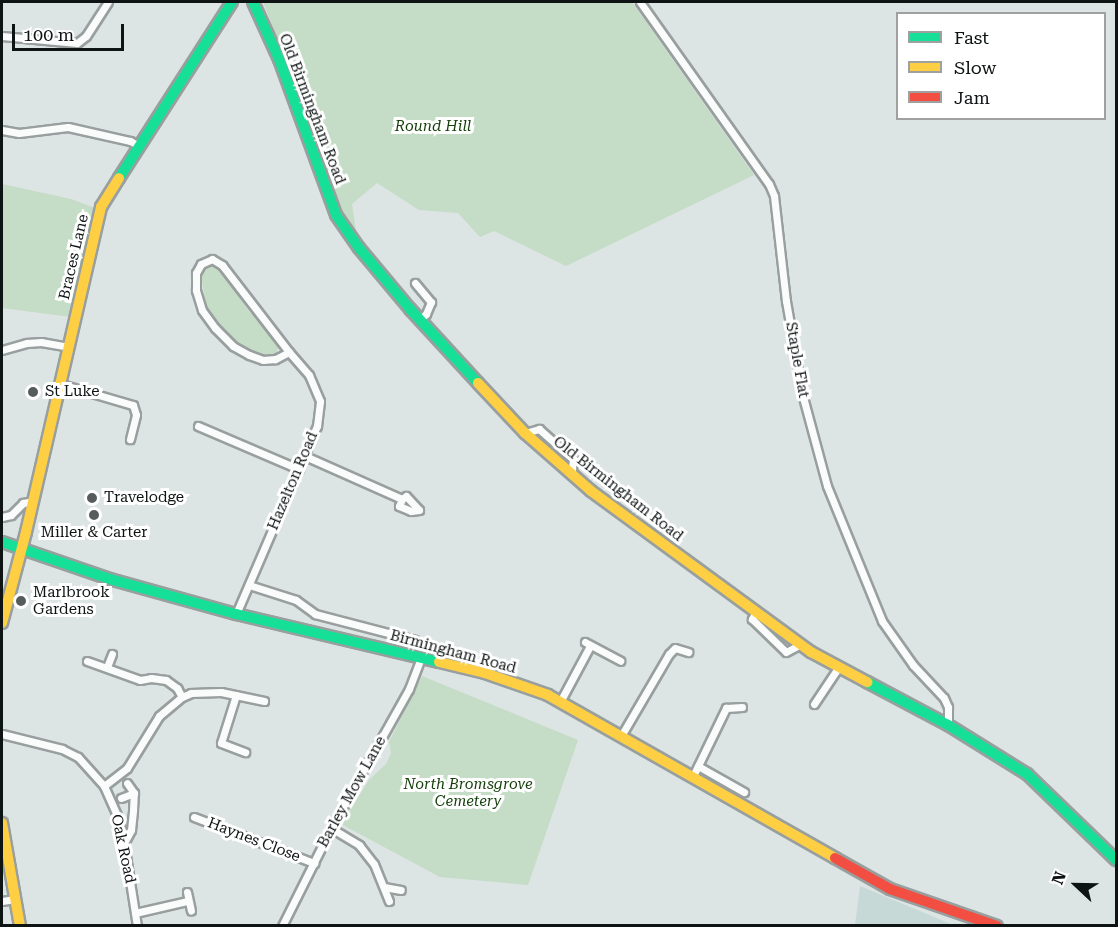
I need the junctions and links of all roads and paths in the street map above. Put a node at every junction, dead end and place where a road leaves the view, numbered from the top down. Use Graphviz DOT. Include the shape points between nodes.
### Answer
graph roads {
  1 [pos="108,2"];
  2 [pos="232,2"];
  3 [pos="253,2"];
  4 [pos="640,2"];
  5 [pos="2,36"];
  6 [pos="2,130"];
  7 [pos="140,146"];
  8 [pos="415,283"];
  9 [pos="420,319"];
  10 [pos="69,347"];
  11 [pos="2,350"];
  12 [pos="289,352"];
  13 [pos="61,384"];
  14 [pos="198,426"];
  15 [pos="130,439"];
  16 [pos="305,456"];
  17 [pos="299,469"];
  18 [pos="402,499"];
  19 [pos="33,501"];
  20 [pos="2,517"];
  21 [pos="2,542"];
  22 [pos="21,550"];
  23 [pos="249,585"];
  24 [pos="236,614"];
  25 [pos="2,623"];
  26 [pos="416,640"];
  27 [pos="688,652"];
  28 [pos="112,654"];
  29 [pos="421,657"];
  30 [pos="87,661"];
  31 [pos="620,662"];
  32 [pos="107,667"];
  33 [pos="838,668"];
  34 [pos="236,695"];
  35 [pos="182,697"];
  36 [pos="561,700"];
  37 [pos="264,701"];
  38 [pos="814,704"];
  39 [pos="742,707"];
  40 [pos="948,725"];
  41 [pos="2,734"];
  42 [pos="621,736"];
  43 [pos="245,752"];
  44 [pos="698,766"];
  45 [pos="693,776"];
  46 [pos="127,783"];
  47 [pos="104,786"];
  48 [pos="744,792"];
  49 [pos="134,793"];
  50 [pos="121,798"];
  51 [pos="194,818"];
  52 [pos="2,824"];
  53 [pos="331,828"];
  54 [pos="124,843"];
  55 [pos="1116,860"];
  56 [pos="314,863"];
  57 [pos="384,887"];
  58 [pos="401,890"];
  59 [pos="187,892"];
  60 [pos="15,899"];
  61 [pos="2,901"];
  62 [pos="187,901"];
  63 [pos="389,901"];
  64 [pos="191,911"];
  65 [pos="135,913"];
  66 [pos="20,926"];
  67 [pos="137,926"];
  68 [pos="282,926"];
  69 [pos="996,926"];
  1 -- 5 [label="street" via="78,44"];
  2 -- 7 [label="main road, Braces Lane"];
  3 -- 9 [label="main road, Old Birmingham Road" via="279,59 336,215"];
  4 -- 40 [label="street, Staple Flat" via="769,184 774,196 786,301 803,397 827,486 882,621 944,698"];
  6 -- 7 [label="street" via="19,133 68,127"];
  7 -- 10 [label="main road, Braces Lane" via="101,207"];
  8 -- 9 [label="street" via="431,302"];
  9 -- 33 [label="main road, Old Birmingham Road" via="525,433 568,472 755,613"];
  10 -- 11 [label="street" via="34,342"];
  10 -- 13 [label="main road, Braces Lane"];
  12 -- 12 [label="street, Hazelton Road" via="263,360 233,346 202,310 196,290 196,273 201,264 212,259 222,265"];
  12 -- 16 [label="street, Hazelton Road" via="309,375 320,401 317,426"];
  13 -- 15 [label="street" via="133,405 136,415"];
  13 -- 19 [label="main road, Braces Lane"];
  14 -- 17 [label="street"];
  16 -- 17 [label="street, Hazelton Road"];
  16 -- 18 [label="street"];
  17 -- 23 [label="street, Hazelton Road"];
  19 -- 20 [label="street"];
  19 -- 22 [label="main road, Braces Lane"];
  21 -- 22 [label="main road, Birmingham Road"];
  22 -- 24 [label="main road, Birmingham Road"];
  22 -- 25 [label="main road, Braces Lane"];
  23 -- 24 [label="street, Hazelton Road"];
  23 -- 26 [label="street" via="296,600 315,614"];
  24 -- 29 [label="main road, Birmingham Road"];
  27 -- 42 [label="street" via="675,648 669,654"];
  28 -- 32 [label="street"];
  29 -- 36 [label="main road, Birmingham Road" via="485,672"];
  29 -- 53 [label="street, Barley Mow Lane" via="410,688"];
  30 -- 32 [label="street"];
  31 -- 36 [label="street" via="587,644"];
  32 -- 35 [label="street" via="140,680 166,680"];
  33 -- 38 [label="street"];
  33 -- 40 [label="main road, Old Birmingham Road"];
  34 -- 35 [label="street" via="198,692"];
  34 -- 37 [label="street"];
  34 -- 43 [label="street" via="221,743"];
  35 -- 47 [label="street" via="159,716 127,768"];
  36 -- 42 [label="main road, Birmingham Road"];
  39 -- 44 [label="street" via="726,708"];
  40 -- 55 [label="main road, Old Birmingham Road" via="1028,774"];
  41 -- 47 [label="street, Oak Road" via="62,749 78,757"];
  42 -- 45 [label="main road, Birmingham Road"];
  44 -- 45 [label="street"];
  44 -- 48 [label="street"];
  45 -- 69 [label="main road, Birmingham Road" via="890,889"];
  46 -- 49 [label="street"];
  47 -- 54 [label="street, Oak Road"];
  49 -- 50 [label="street"];
  49 -- 54 [label="street" via="131,830"];
  51 -- 56 [label="street, Haynes Close"];
  52 -- 60 [label="main road"];
  53 -- 56 [label="street, Barley Mow Lane"];
  53 -- 57 [label="street" via="359,845 374,864"];
  54 -- 65 [label="street, Oak Road"];
  56 -- 68 [label="street, Barley Mow Lane"];
  57 -- 58 [label="street"];
  57 -- 63 [label="street"];
  59 -- 62 [label="street"];
  60 -- 61 [label="street"];
  60 -- 66 [label="main road"];
  62 -- 64 [label="street"];
  62 -- 65 [label="street"];
  65 -- 67 [label="street, Oak Road"];
}
